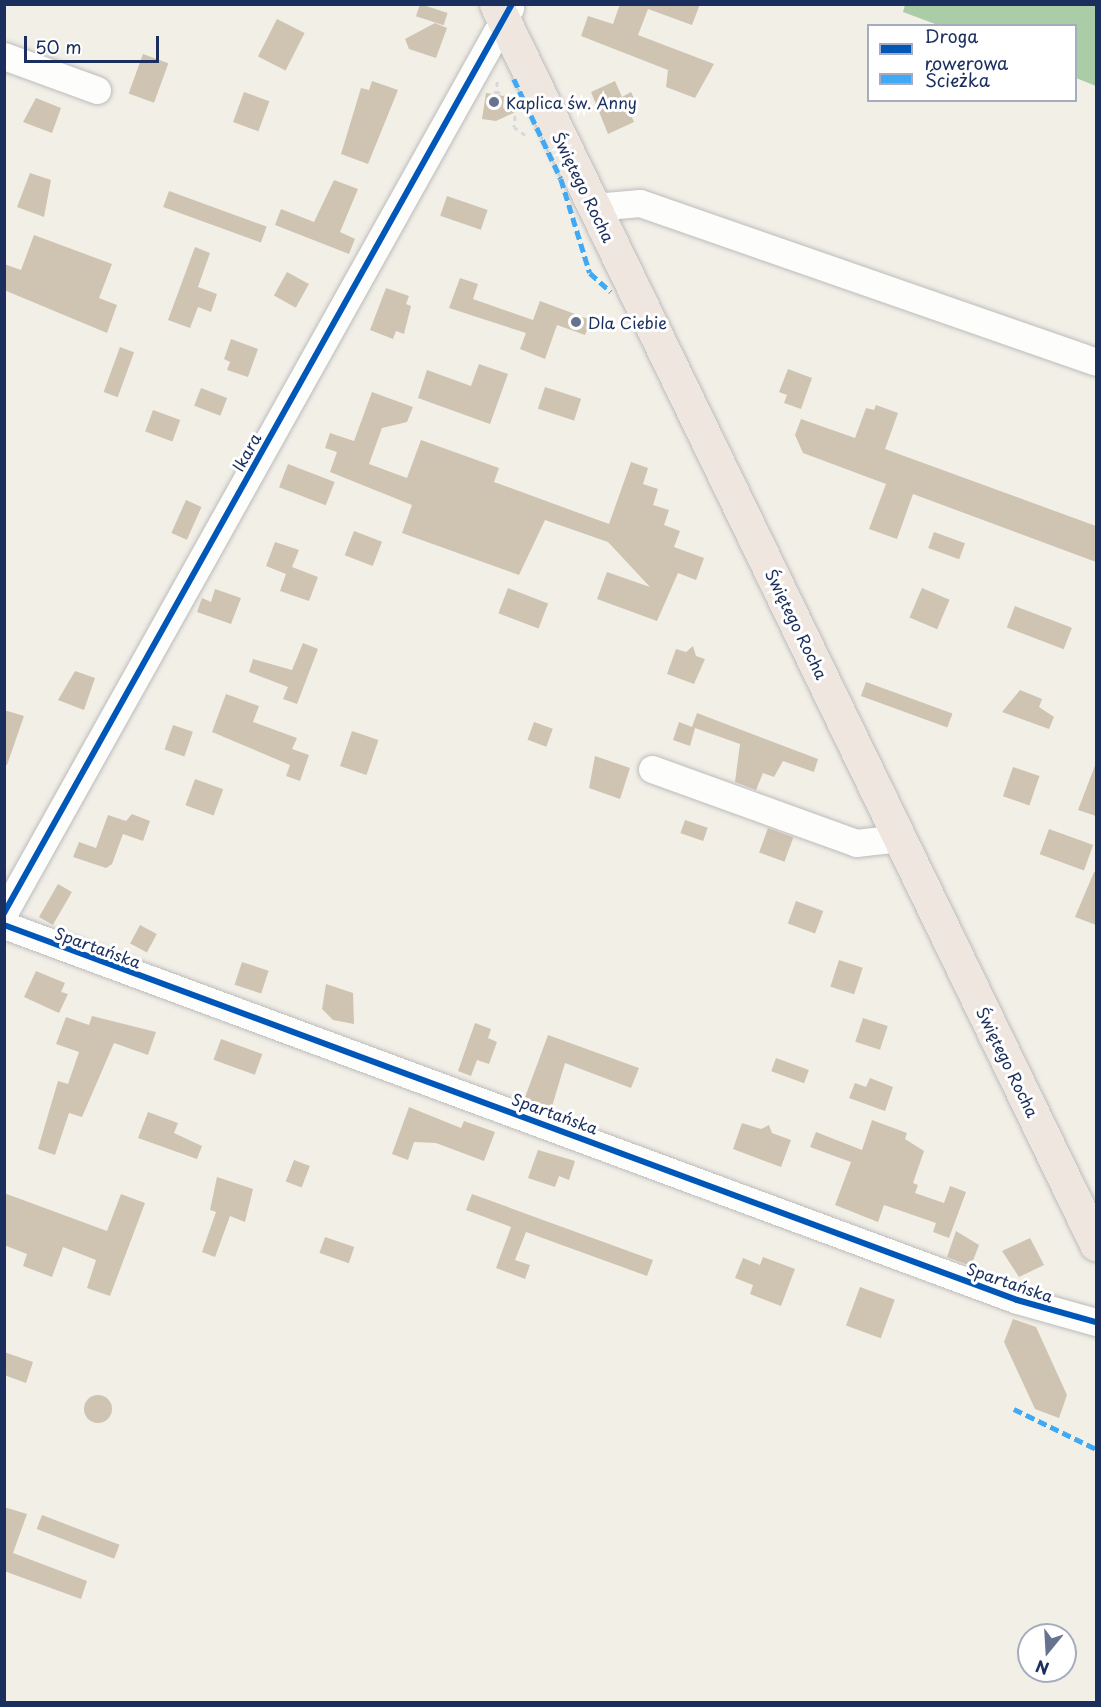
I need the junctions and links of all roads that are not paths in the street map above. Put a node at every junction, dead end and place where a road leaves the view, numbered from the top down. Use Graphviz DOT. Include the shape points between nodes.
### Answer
graph roads {
  1 [pos="504,10"];
  2 [pos="4,56"];
  3 [pos="97,90"];
  4 [pos="594,207"];
  5 [pos="1096,362"];
  6 [pos="652,770"];
  7 [pos="900,838"];
  8 [pos="4,913"];
  9 [pos="4,925"];
  10 [pos="1096,1244"];
  11 [pos="1096,1323"];
  1 -- 4 [label="main road, Świętego Rocha"];
  1 -- 8 [label="street, Ikara"];
  2 -- 3 [label="street"];
  4 -- 5 [label="street" via="640,203"];
  4 -- 7 [label="main road, Świętego Rocha"];
  6 -- 7 [label="street" via="856,843"];
  7 -- 10 [label="main road, Świętego Rocha"];
  9 -- 11 [label="street, Spartańska" via="1017,1300"];
}
